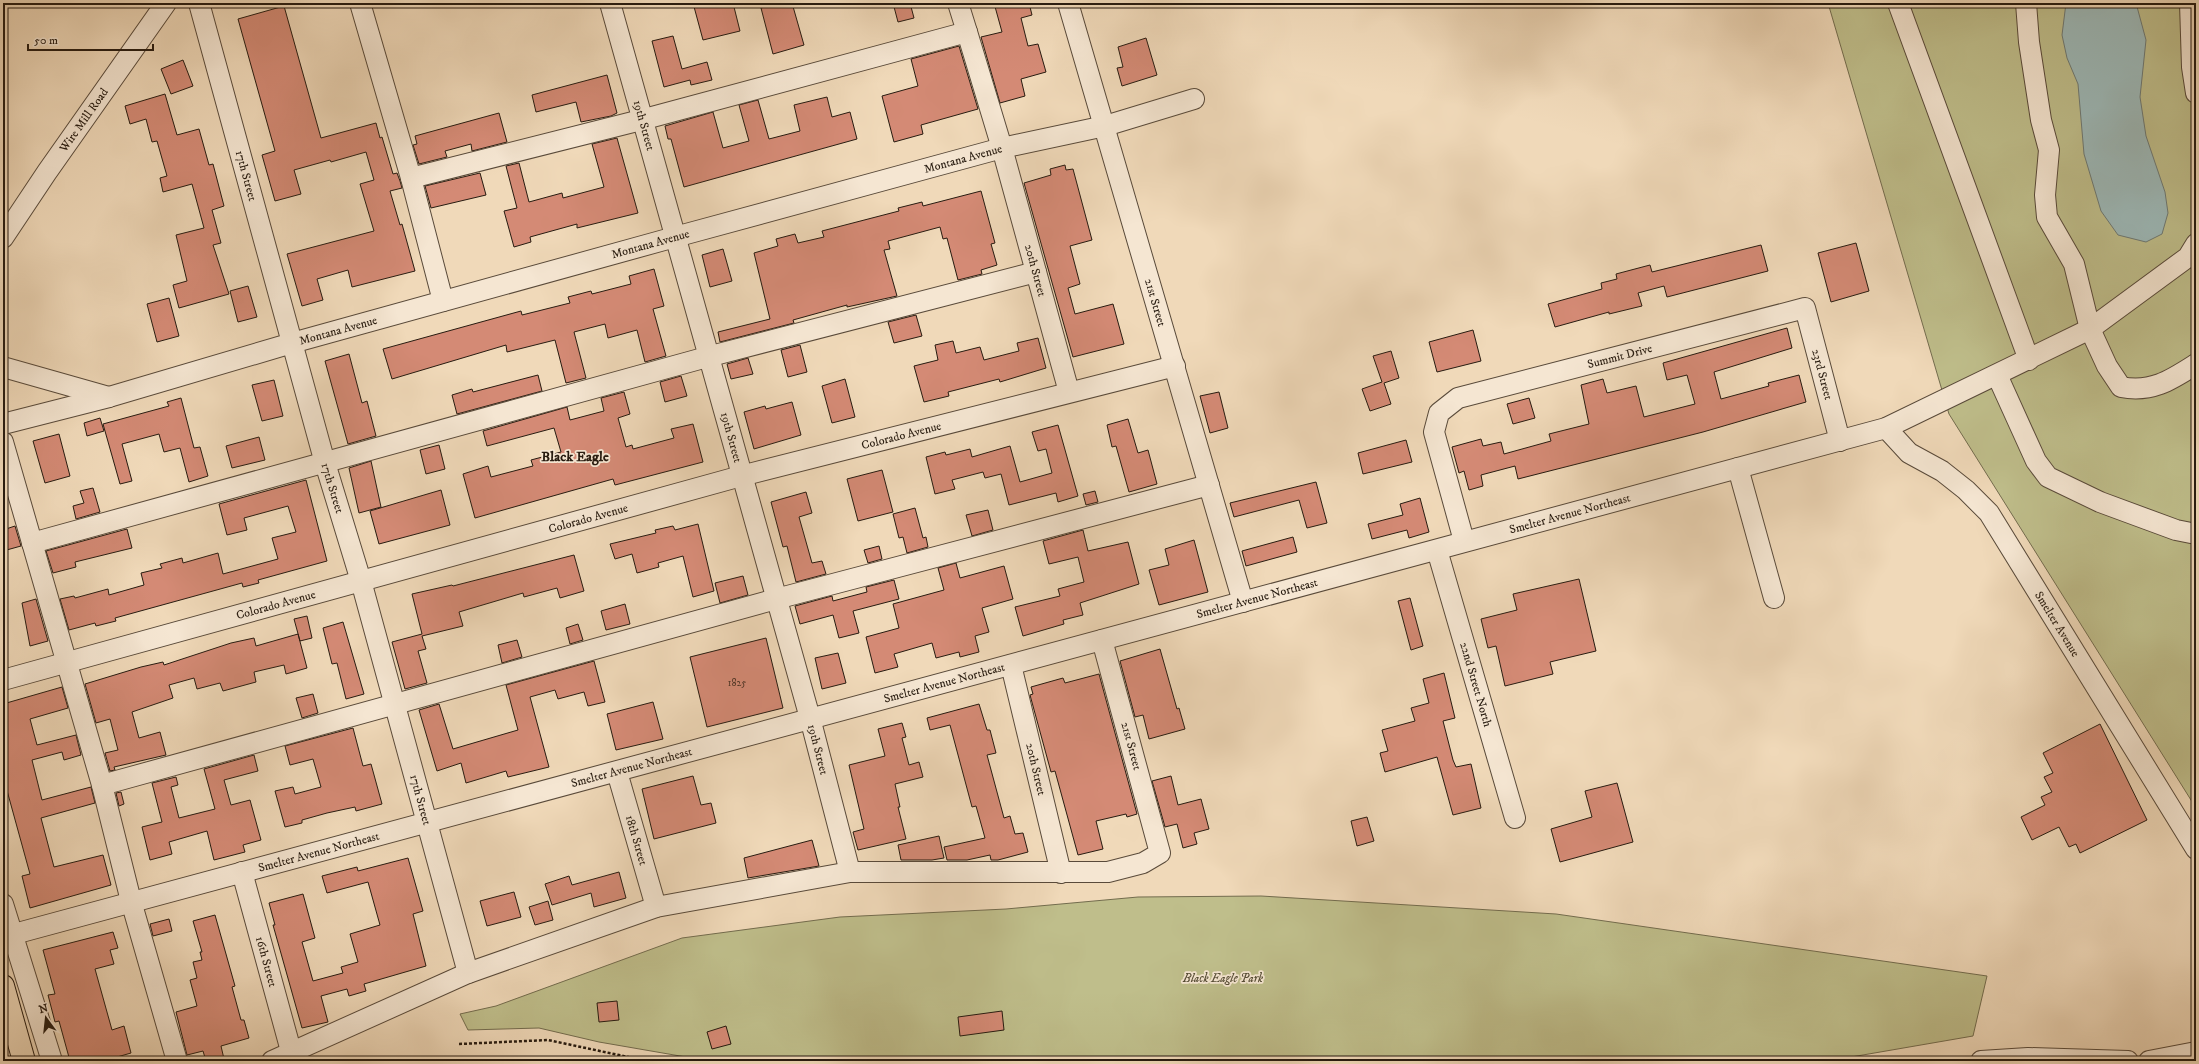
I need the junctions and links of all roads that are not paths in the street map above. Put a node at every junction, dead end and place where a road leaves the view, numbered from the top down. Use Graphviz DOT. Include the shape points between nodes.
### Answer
graph roads {
  1 [pos="166,3"];
  2 [pos="199,3"];
  3 [pos="360,3"];
  4 [pos="610,3"];
  5 [pos="958,3"];
  6 [pos="1068,3"];
  7 [pos="1898,3"];
  8 [pos="2026,3"];
  9 [pos="2190,3"];
  10 [pos="967,32"];
  11 [pos="2196,93"];
  12 [pos="1194,99"];
  13 [pos="642,120"];
  14 [pos="1105,126"];
  15 [pos="1002,148"];
  16 [pos="411,178"];
  17 [pos="675,237"];
  18 [pos="3,238"];
  19 [pos="2196,244"];
  20 [pos="2189,258"];
  21 [pos="1036,272"];
  22 [pos="443,301"];
  23 [pos="1804,308"];
  24 [pos="2090,329"];
  25 [pos="292,343"];
  26 [pos="707,357"];
  27 [pos="2029,360"];
  28 [pos="2196,364"];
  29 [pos="1175,366"];
  30 [pos="3,367"];
  31 [pos="1997,375"];
  32 [pos="1069,392"];
  33 [pos="109,397"];
  34 [pos="3,424"];
  35 [pos="1886,428"];
  36 [pos="1840,441"];
  37 [pos="3,442"];
  38 [pos="325,463"];
  39 [pos="1738,468"];
  40 [pos="741,476"];
  41 [pos="1209,485"];
  42 [pos="2196,534"];
  43 [pos="1464,541"];
  44 [pos="32,543"];
  45 [pos="1437,550"];
  46 [pos="361,581"];
  47 [pos="1774,598"];
  48 [pos="776,599"];
  49 [pos="1243,602"];
  50 [pos="1102,640"];
  51 [pos="68,664"];
  52 [pos="1011,665"];
  53 [pos="3,680"];
  54 [pos="395,706"];
  55 [pos="810,718"];
  56 [pos="617,772"];
  57 [pos="102,785"];
  58 [pos="1515,818"];
  59 [pos="428,822"];
  60 [pos="2196,849"];
  61 [pos="242,872"];
  62 [pos="850,872"];
  63 [pos="1061,873"];
  64 [pos="131,901"];
  65 [pos="3,904"];
  66 [pos="656,907"];
  67 [pos="7,936"];
  68 [pos="468,973"];
  69 [pos="3,986"];
  70 [pos="291,1051"];
  71 [pos="2196,1052"];
  72 [pos="24,1061"];
  73 [pos="52,1061"];
  74 [pos="177,1061"];
  75 [pos="272,1061"];
  76 [pos="1981,1061"];
  77 [pos="2128,1061"];
  78 [pos="2149,1061"];
  1 -- 18 [label="street, Wire Mill Road"];
  2 -- 25 [label="street, 17th Street"];
  3 -- 16 [label="street"];
  4 -- 13 [label="street, 19th Street"];
  5 -- 10 [label="street, 20th Street"];
  6 -- 14 [label="street, 21st Street"];
  7 -- 27 [label="street"];
  8 -- 24 [label="street" via="2041,120 2049,150 2045,195 2047,217 2074,264"];
  9 -- 11 [label="street" via="2192,67"];
  10 -- 13 [label="street"];
  10 -- 15 [label="street, 20th Street"];
  12 -- 14 [label="street, Montana Avenue"];
  13 -- 16 [label="street"];
  13 -- 17 [label="street, 19th Street"];
  14 -- 15 [label="street, Montana Avenue"];
  14 -- 29 [label="street, 21st Street"];
  15 -- 17 [label="street, Montana Avenue"];
  15 -- 21 [label="street, 20th Street"];
  16 -- 22 [label="street"];
  17 -- 22 [label="street, Montana Avenue"];
  17 -- 26 [label="street, 19th Street"];
  19 -- 20 [label="street, Smelter Avenue Northeast"];
  20 -- 24 [label="street, Smelter Avenue Northeast"];
  21 -- 26 [label="street"];
  21 -- 32 [label="street, 20th Street"];
  22 -- 25 [label="street, Montana Avenue"];
  23 -- 36 [label="street, 23rd Street"];
  23 -- 43 [label="street, Summit Drive" via="1458,398 1439,413 1434,432"];
  24 -- 27 [label="street, Smelter Avenue Northeast"];
  24 -- 28 [label="street" via="2107,366 2121,387 2134,389 2163,384"];
  25 -- 33 [label="street, Montana Avenue"];
  25 -- 38 [label="street, 17th Street"];
  26 -- 38 [label="street"];
  26 -- 40 [label="street, 19th Street"];
  27 -- 31 [label="street, Smelter Avenue Northeast"];
  29 -- 32 [label="street, Colorado Avenue"];
  29 -- 41 [label="street, 21st Street"];
  30 -- 33 [label="street"];
  31 -- 35 [label="street, Smelter Avenue Northeast"];
  31 -- 42 [label="street" via="2036,461 2048,477 2100,502 2176,530"];
  32 -- 40 [label="street, Colorado Avenue"];
  33 -- 34 [label="street, Montana Avenue"];
  35 -- 36 [label="street, Smelter Avenue Northeast"];
  35 -- 60 [label="street, Smelter Avenue" via="1909,453 1942,471 1989,513"];
  36 -- 39 [label="street, Smelter Avenue Northeast"];
  37 -- 44 [label="street"];
  38 -- 44 [label="street"];
  38 -- 46 [label="street, 17th Street"];
  39 -- 43 [label="street, Smelter Avenue Northeast"];
  39 -- 47 [label="street"];
  40 -- 46 [label="street, Colorado Avenue"];
  40 -- 48 [label="street, 19th Street"];
  41 -- 48 [label="street"];
  41 -- 49 [label="street, 21st Street"];
  43 -- 45 [label="street, Smelter Avenue Northeast"];
  44 -- 51 [label="street"];
  45 -- 49 [label="street, Smelter Avenue Northeast"];
  45 -- 58 [label="street, 22nd Street North"];
  46 -- 51 [label="street, Colorado Avenue"];
  46 -- 54 [label="street, 17th Street"];
  48 -- 54 [label="street"];
  48 -- 55 [label="street, 19th Street"];
  49 -- 50 [label="street, Smelter Avenue Northeast"];
  50 -- 52 [label="street, Smelter Avenue Northeast"];
  50 -- 63 [label="street, 21st Street" via="1160,853 1143,863 1108,872"];
  51 -- 53 [label="street, Colorado Avenue"];
  51 -- 57 [label="street"];
  52 -- 55 [label="street, Smelter Avenue Northeast"];
  52 -- 63 [label="street, 20th Street"];
  54 -- 57 [label="street"];
  54 -- 59 [label="street, 17th Street"];
  55 -- 56 [label="street, Smelter Avenue Northeast"];
  55 -- 62 [label="street, 19th Street"];
  56 -- 59 [label="street, Smelter Avenue Northeast"];
  56 -- 66 [label="street, 18th Street"];
  57 -- 64 [label="street"];
  59 -- 61 [label="street, Smelter Avenue Northeast"];
  59 -- 68 [label="street, 17th Street"];
  61 -- 64 [label="street, Smelter Avenue Northeast"];
  61 -- 70 [label="street, 16th Street"];
  62 -- 63 [label="street"];
  62 -- 66 [label="street"];
  64 -- 67 [label="street, Smelter Avenue Northeast"];
  64 -- 74 [label="street"];
  65 -- 67 [label="street"];
  66 -- 68 [label="street"];
  67 -- 73 [label="street"];
  68 -- 70 [label="street"];
  69 -- 72 [label="main road"];
  70 -- 75 [label="street"];
  71 -- 78 [label="street"];
  76 -- 77 [label="street" via="2028,1058"];
}
